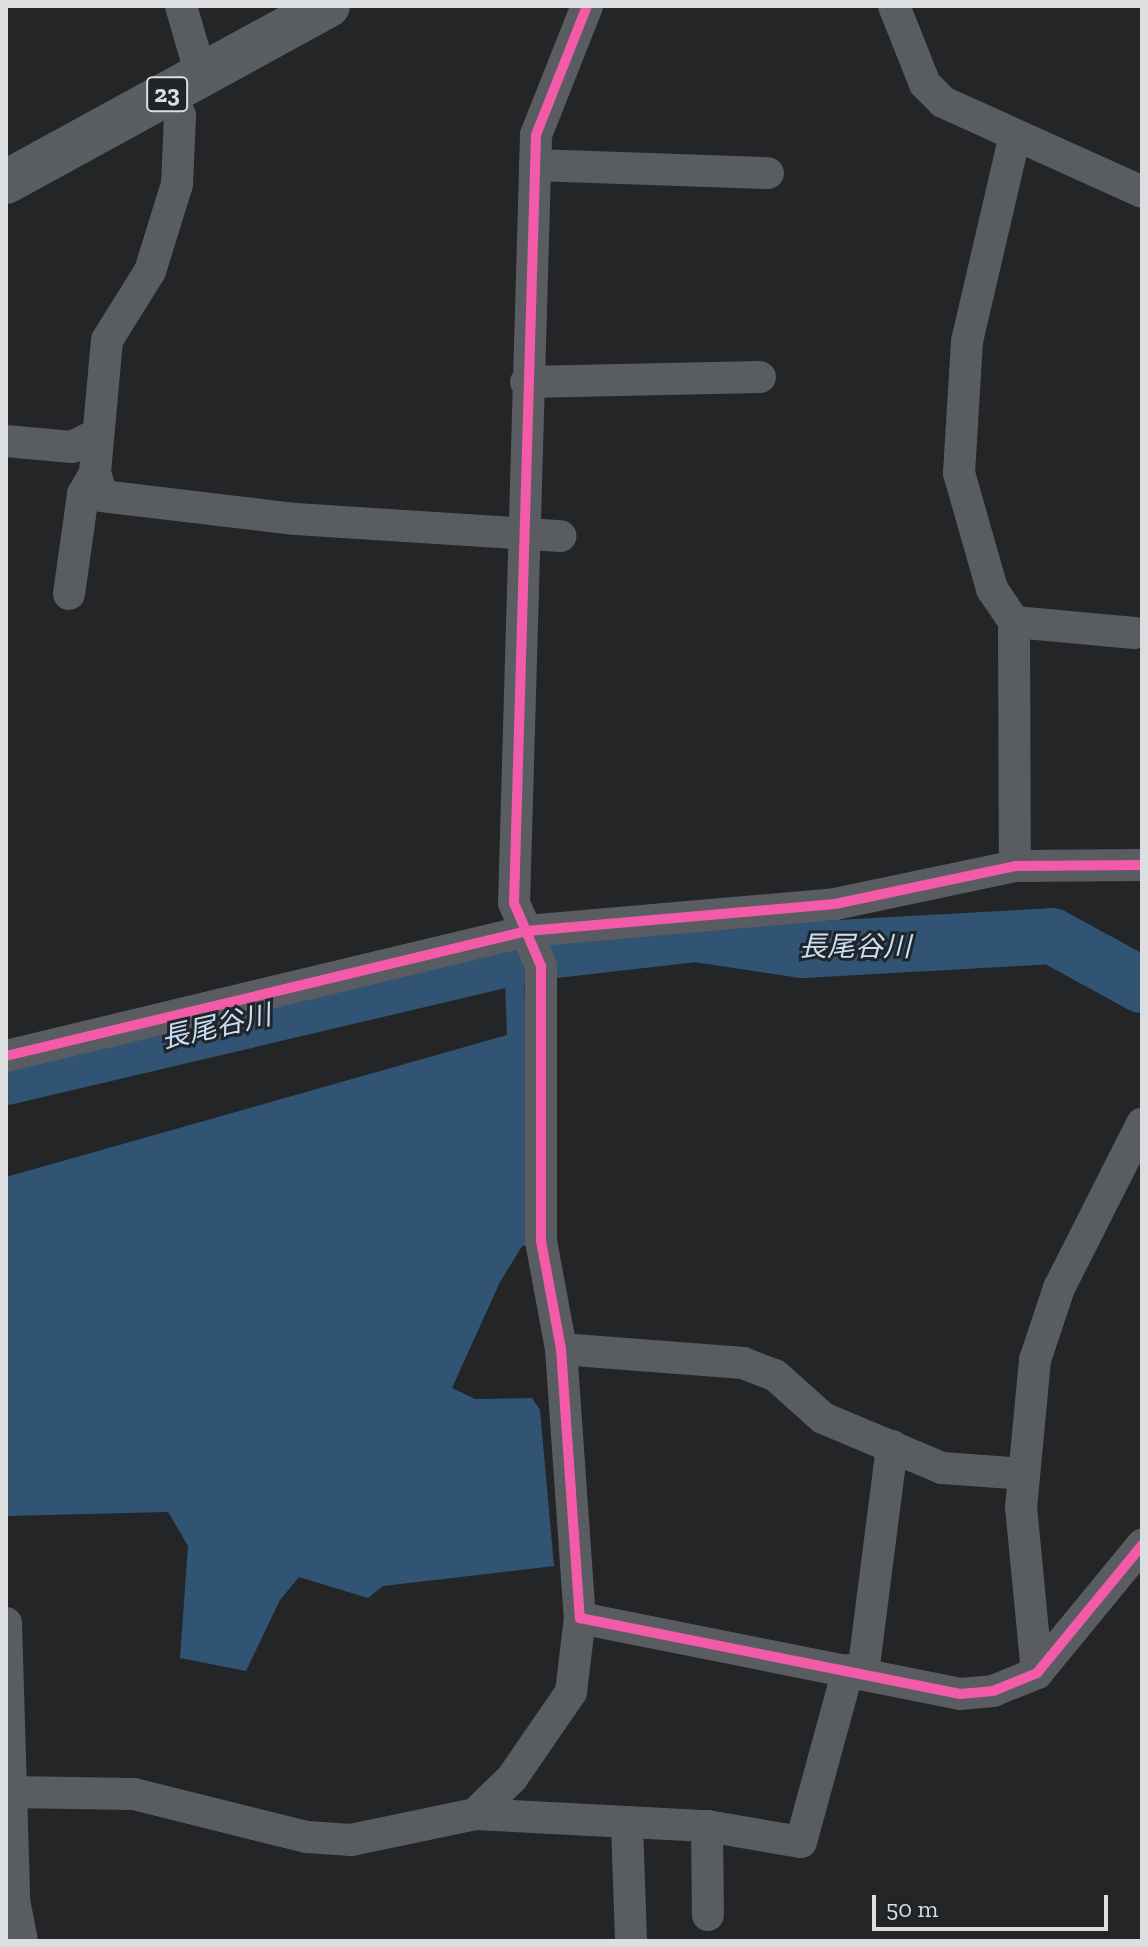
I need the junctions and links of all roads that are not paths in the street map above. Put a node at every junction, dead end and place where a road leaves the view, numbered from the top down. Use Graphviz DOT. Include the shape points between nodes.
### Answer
graph roads {
  1 [pos="181,6"];
  2 [pos="328,6"];
  3 [pos="587,6"];
  4 [pos="894,6"];
  5 [pos="185,84"];
  6 [pos="1015,135"];
  7 [pos="535,165"];
  8 [pos="768,173"];
  9 [pos="6,182"];
  10 [pos="1142,192"];
  11 [pos="760,377"];
  12 [pos="526,382"];
  13 [pos="97,434"];
  14 [pos="6,441"];
  15 [pos="95,473"];
  16 [pos="523,534"];
  17 [pos="560,536"];
  18 [pos="69,594"];
  19 [pos="1014,622"];
  20 [pos="1135,633"];
  21 [pos="1142,865"];
  22 [pos="1015,866"];
  23 [pos="527,931"];
  24 [pos="6,1056"];
  25 [pos="1142,1124"];
  26 [pos="561,1349"];
  27 [pos="892,1446"];
  28 [pos="1023,1474"];
  29 [pos="1142,1545"];
  30 [pos="580,1618"];
  31 [pos="6,1623"];
  32 [pos="855,1672"];
  33 [pos="1037,1673"];
  34 [pos="10,1792"];
  35 [pos="475,1814"];
  36 [pos="627,1825"];
  37 [pos="707,1826"];
  38 [pos="708,1915"];
  39 [pos="22,1941"];
  40 [pos="631,1941"];
  1 -- 5 [label="street"];
  2 -- 5 [label="main road, 23"];
  3 -- 7 [label="street" via="536,135"];
  4 -- 6 [label="street" via="925,84 943,102"];
  5 -- 9 [label="main road, 23"];
  5 -- 13 [label="street" via="177,184 150,271 107,340"];
  6 -- 10 [label="street"];
  6 -- 19 [label="street" via="967,342 959,473 992,589"];
  7 -- 8 [label="street"];
  7 -- 12 [label="street"];
  11 -- 12 [label="street"];
  12 -- 16 [label="street"];
  13 -- 14 [label="street" via="72,447"];
  13 -- 15 [label="street"];
  15 -- 16 [label="street" via="102,496"];
  15 -- 18 [label="street" via="83,494"];
  16 -- 17 [label="street"];
  16 -- 23 [label="street" via="514,903"];
  19 -- 20 [label="street"];
  19 -- 22 [label="street"];
  21 -- 22 [label="street"];
  22 -- 23 [label="street" via="835,904"];
  23 -- 24 [label="street"];
  23 -- 26 [label="street" via="541,966 541,1241"];
  25 -- 28 [label="street" via="1045,1321"];
  26 -- 27 [label="street" via="743,1363 775,1375 823,1418"];
  26 -- 30 [label="street"];
  27 -- 28 [label="street" via="942,1468"];
  27 -- 32 [label="street"];
  28 -- 33 [label="street" via="1027,1630"];
  29 -- 33 [label="street"];
  30 -- 32 [label="street"];
  30 -- 35 [label="street" via="571,1692 512,1778"];
  31 -- 34 [label="street"];
  32 -- 33 [label="street" via="960,1694 993,1691"];
  32 -- 37 [label="street" via="801,1842"];
  34 -- 35 [label="street" via="134,1794 307,1837 351,1840"];
  34 -- 39 [label="street"];
  35 -- 36 [label="street"];
  36 -- 37 [label="street"];
  36 -- 40 [label="street"];
  37 -- 38 [label="street"];
}
